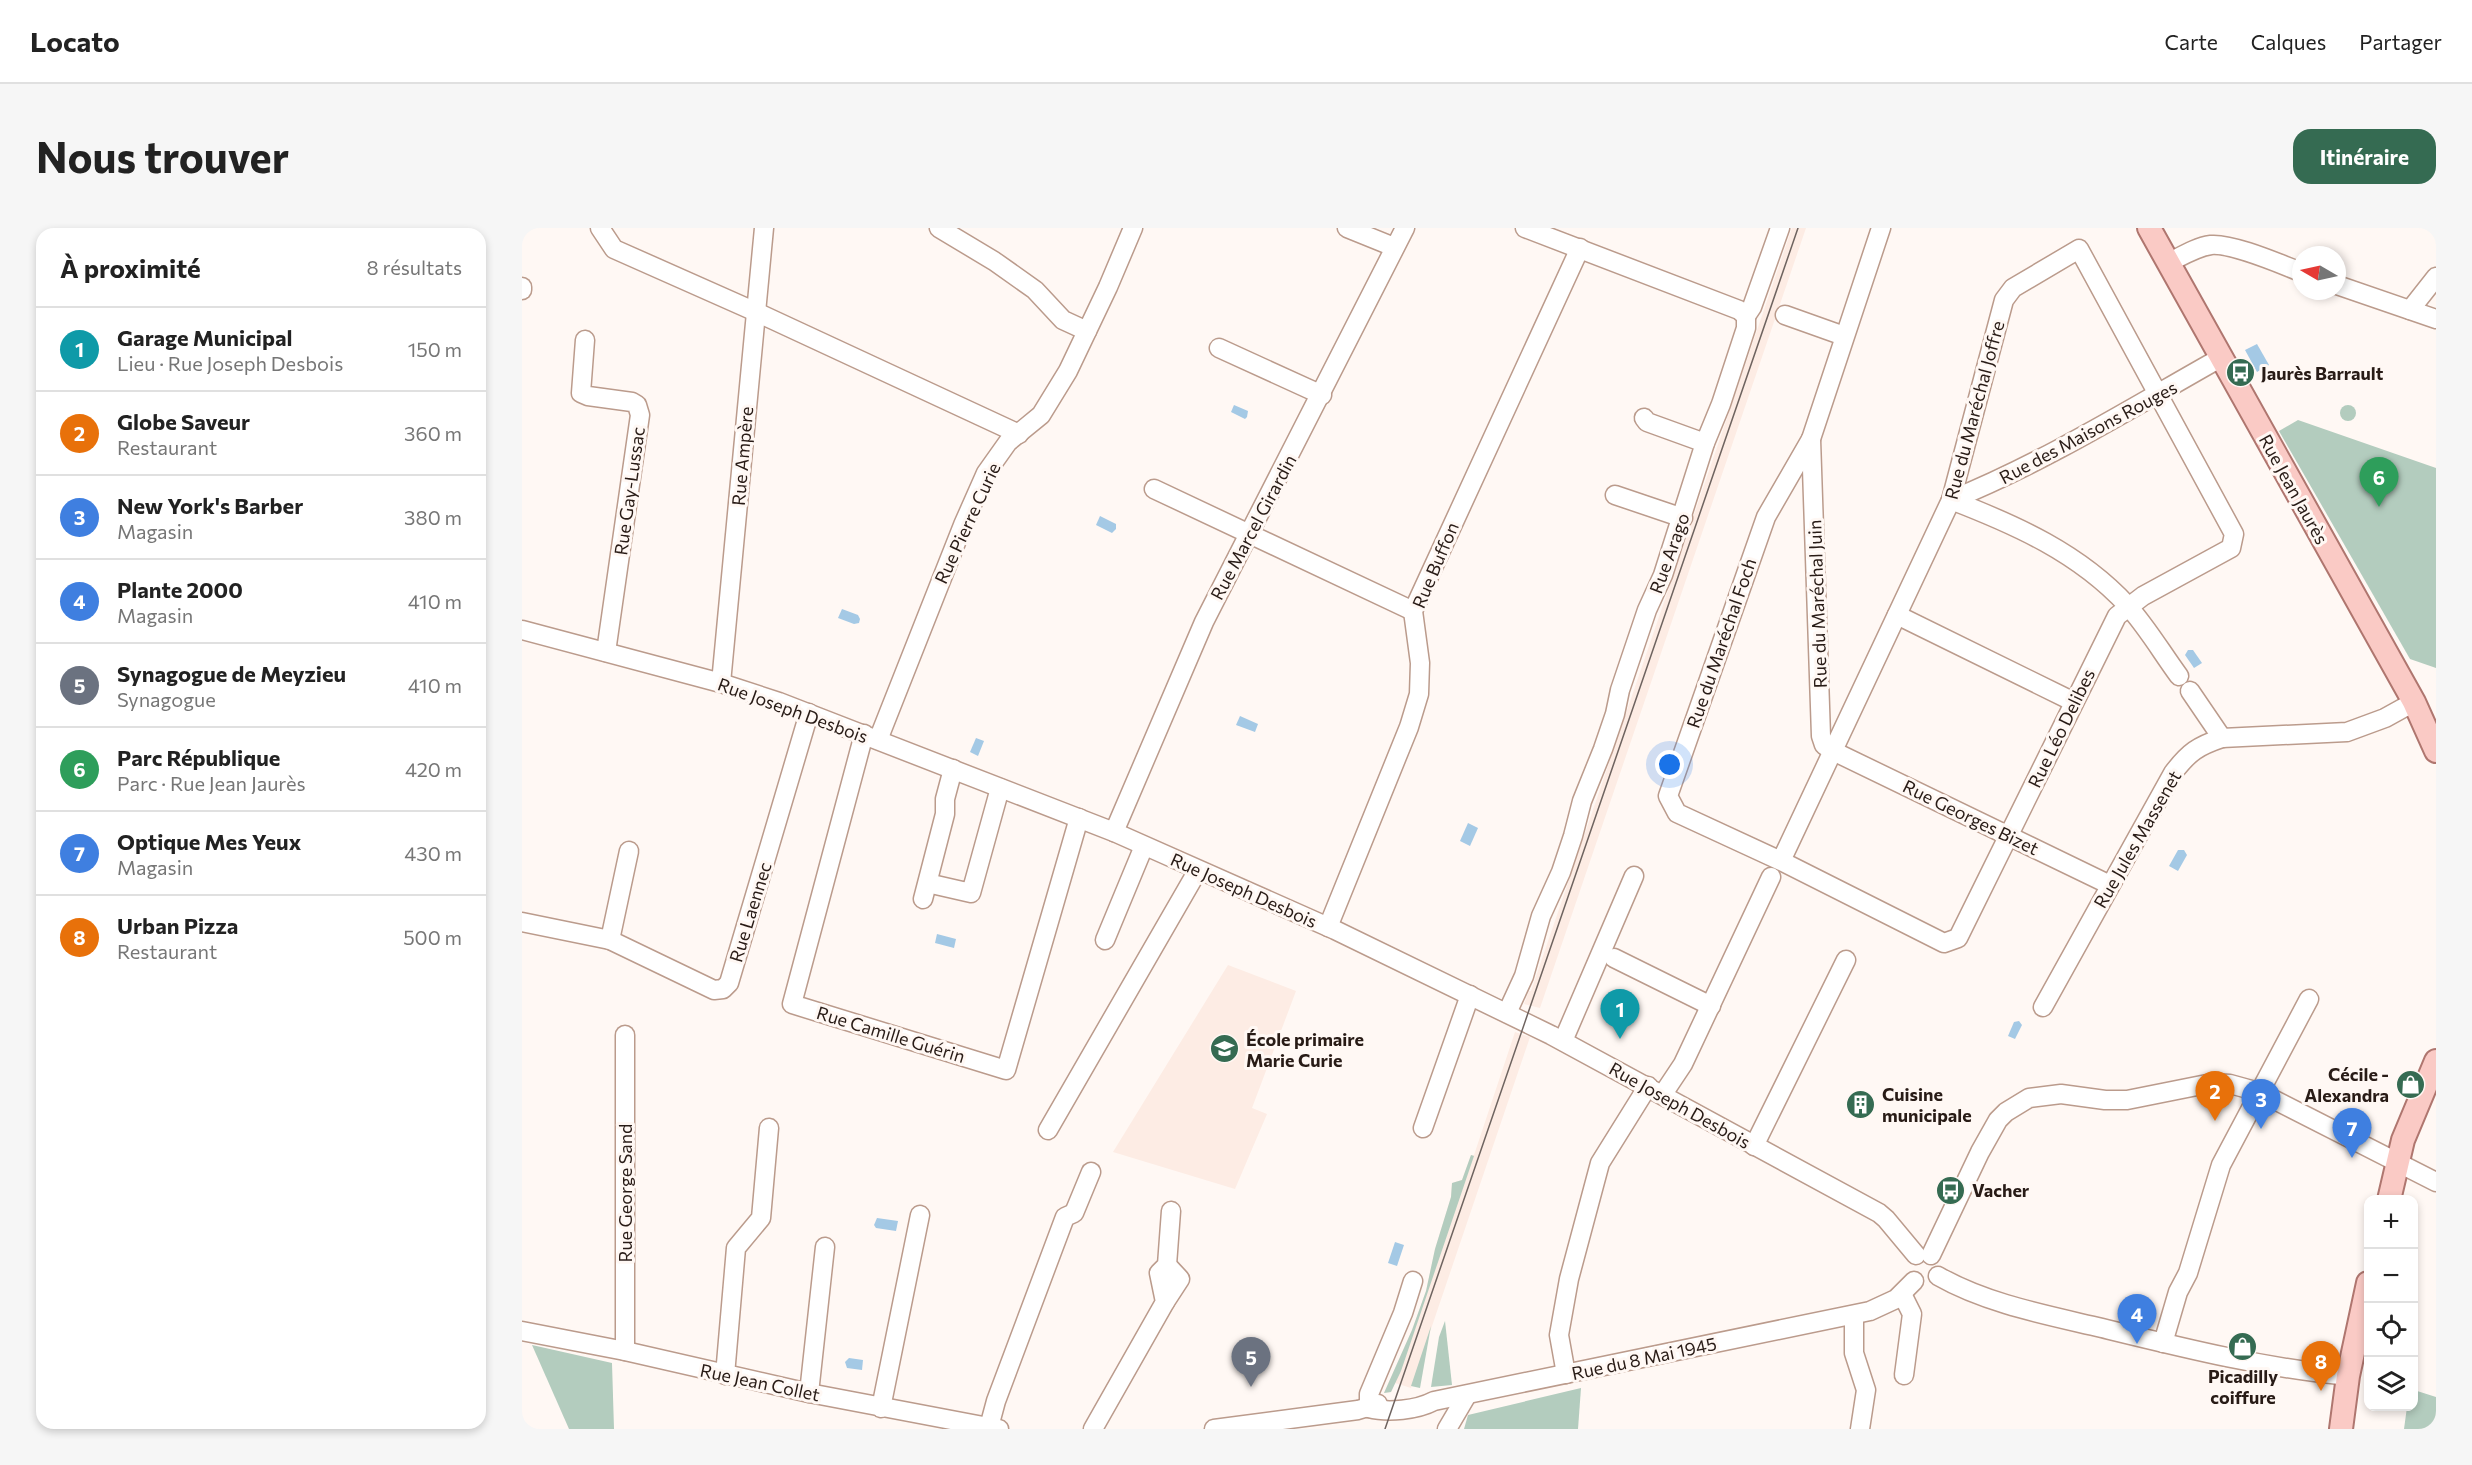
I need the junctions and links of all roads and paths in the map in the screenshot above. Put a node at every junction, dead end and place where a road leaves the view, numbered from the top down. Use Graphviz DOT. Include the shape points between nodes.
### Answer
graph roads {
  1 [pos="600,228"];
  2 [pos="764,228"];
  3 [pos="939,228"];
  4 [pos="1132,228"];
  5 [pos="1347,228"];
  6 [pos="1405,228"];
  7 [pos="1525,228"];
  8 [pos="1780,228"];
  9 [pos="1881,228"];
  10 [pos="2149,228"];
  11 [pos="1394,247"];
  12 [pos="1580,248"];
  13 [pos="2168,263"];
  14 [pos="2292,269"];
  15 [pos="2436,277"];
  16 [pos="2346,288"];
  17 [pos="2410,310"];
  18 [pos="756,312"];
  19 [pos="1785,315"];
  20 [pos="1746,316"];
  21 [pos="2436,319"];
  22 [pos="1087,331"];
  23 [pos="1844,336"];
  24 [pos="585,340"];
  25 [pos="1219,348"];
  26 [pos="2222,357"];
  27 [pos="1322,395"];
  28 [pos="2157,395"];
  29 [pos="1644,418"];
  30 [pos="1018,434"];
  31 [pos="1811,439"];
  32 [pos="1705,443"];
  33 [pos="1154,489"];
  34 [pos="1615,495"];
  35 [pos="1951,500"];
  36 [pos="1683,518"];
  37 [pos="1250,534"];
  38 [pos="2128,606"];
  39 [pos="1413,611"];
  40 [pos="1897,615"];
  41 [pos="522,630"];
  42 [pos="606,652"];
  43 [pos="2180,676"];
  44 [pos="721,683"];
  45 [pos="2190,691"];
  46 [pos="2074,702"];
  47 [pos="2414,702"];
  48 [pos="809,713"];
  49 [pos="871,737"];
  50 [pos="2222,738"];
  51 [pos="1833,751"];
  52 [pos="2436,751"];
  53 [pos="952,769"];
  54 [pos="1000,788"];
  55 [pos="1079,818"];
  56 [pos="1114,832"];
  57 [pos="2008,834"];
  58 [pos="1144,846"];
  59 [pos="629,851"];
  60 [pos="1781,861"];
  61 [pos="1198,870"];
  62 [pos="1634,876"];
  63 [pos="1771,877"];
  64 [pos="936,885"];
  65 [pos="2110,885"];
  66 [pos="923,899"];
  67 [pos="522,922"];
  68 [pos="1328,927"];
  69 [pos="610,940"];
  70 [pos="1105,940"];
  71 [pos="1614,958"];
  72 [pos="1846,960"];
  73 [pos="1470,995"];
  74 [pos="2309,999"];
  75 [pos="1711,1005"];
  76 [pos="2043,1007"];
  77 [pos="1507,1013"];
  78 [pos="625,1035"];
  79 [pos="1563,1041"];
  80 [pos="2436,1061"];
  81 [pos="1655,1090"];
  82 [pos="2259,1092"];
  83 [pos="769,1128"];
  84 [pos="1423,1128"];
  85 [pos="1048,1130"];
  86 [pos="1754,1146"];
  87 [pos="2398,1163"];
  88 [pos="1091,1172"];
  89 [pos="2436,1182"];
  90 [pos="2390,1195"];
  91 [pos="1171,1211"];
  92 [pos="920,1215"];
  93 [pos="825,1247"];
  94 [pos="1923,1255"];
  95 [pos="1938,1276"];
  96 [pos="1413,1281"];
  97 [pos="1908,1288"];
  98 [pos="2364,1302"];
  99 [pos="1854,1315"];
  100 [pos="522,1331"];
  101 [pos="2163,1343"];
  102 [pos="626,1351"];
  103 [pos="1566,1374"];
  104 [pos="725,1375"];
  105 [pos="1904,1375"];
  106 [pos="2348,1376"];
  107 [pos="809,1393"];
  108 [pos="1467,1395"];
  109 [pos="1441,1400"];
  110 [pos="881,1408"];
  111 [pos="1369,1408"];
  112 [pos="994,1428"];
  113 [pos="1093,1429"];
  114 [pos="1214,1429"];
  115 [pos="1438,1429"];
  116 [pos="1445,1429"];
  117 [pos="1860,1429"];
  118 [pos="2341,1429"];
  1 -- 18 [label="street" via="614,249"];
  2 -- 18 [label="street, Rue Ampère"];
  3 -- 22 [label="street" via="994,261 1035,290 1064,320"];
  4 -- 22 [label="street, Rue Pierre Curie"];
  5 -- 11 [label="street"];
  6 -- 11 [label="street, Rue Marcel Girardin"];
  7 -- 12 [label="street"];
  8 -- 20 [label="street, Rue Arago"];
  9 -- 23 [label="street, Rue du Maréchal Juin"];
  10 -- 13 [label="main road, Rue Jean Jaurès"];
  11 -- 27 [label="street, Rue Marcel Girardin"];
  12 -- 20 [label="street"];
  12 -- 39 [label="street, Rue Buffon"];
  13 -- 14 [label="street" via="2213,245 2234,248"];
  13 -- 26 [label="main road, Rue Jean Jaurès"];
  15 -- 17 [label="street"];
  16 -- 17 [label="street"];
  17 -- 21 [label="street"];
  18 -- 30 [label="street"];
  18 -- 44 [label="street, Rue Ampère"];
  19 -- 23 [label="street"];
  20 -- 32 [label="street, Rue Arago" via="1738,356"];
  22 -- 30 [label="street, Rue Pierre Curie" via="1041,415"];
  23 -- 31 [label="street, Rue du Maréchal Juin"];
  24 -- 42 [label="street, Rue Gay-Lussac" via="580,393 632,402 640,415"];
  25 -- 27 [label="street"];
  26 -- 28 [label="street, Rue des Maisons Rouges"];
  26 -- 47 [label="main road, Rue Jean Jaurès"];
  27 -- 37 [label="street, Rue Marcel Girardin"];
  28 -- 35 [label="street, Rue des Maisons Rouges" via="1992,483"];
  28 -- 35 [label="street, Rue du Maréchal Joffre" via="2079,249 2013,288 2004,300"];
  28 -- 38 [label="street, Rue Léo Delibes" via="2234,534 2231,548"];
  29 -- 32 [label="street"];
  30 -- 49 [label="street, Rue Pierre Curie" via="986,473"];
  31 -- 51 [label="street, Rue du Maréchal Juin" via="1821,736 1824,745"];
  31 -- 60 [label="street, Rue du Maréchal Foch" via="1766,517 1668,796 1677,813"];
  32 -- 36 [label="street, Rue Arago"];
  33 -- 37 [label="street"];
  34 -- 36 [label="street"];
  35 -- 38 [label="street" via="2027,531 2091,571"];
  35 -- 40 [label="street, Rue du Maréchal Joffre"];
  36 -- 77 [label="street, Rue Arago" via="1647,610 1561,872"];
  37 -- 39 [label="street"];
  37 -- 56 [label="street, Rue Marcel Girardin" via="1204,622"];
  38 -- 43 [label="street"];
  38 -- 46 [label="street, Rue Léo Delibes" via="2117,616"];
  39 -- 68 [label="street, Rue Buffon" via="1419,694"];
  40 -- 46 [label="street"];
  40 -- 51 [label="street, Rue du Maréchal Joffre"];
  41 -- 42 [label="street, Rue Joseph Desbois"];
  42 -- 44 [label="street, Rue Joseph Desbois"];
  44 -- 48 [label="street, Rue Joseph Desbois"];
  45 -- 50 [label="street"];
  46 -- 57 [label="street, Rue Léo Delibes"];
  47 -- 50 [label="street, Rue Jules Massenet" via="2348,732"];
  47 -- 52 [label="main road, Rue Jean Jaurès"];
  48 -- 49 [label="street, Rue Joseph Desbois"];
  48 -- 69 [label="street, Rue Laennec" via="729,983 714,990"];
  49 -- 53 [label="street, Rue Joseph Desbois"];
  49 -- 55 [label="street, Rue Camille Guérin" via="792,1004 1006,1070"];
  50 -- 65 [label="street, Rue Jules Massenet" via="2187,754"];
  51 -- 57 [label="street, Rue Georges Bizet"];
  51 -- 60 [label="street"];
  53 -- 54 [label="street, Rue Joseph Desbois"];
  53 -- 66 [label="street"];
  54 -- 55 [label="street, Rue Joseph Desbois"];
  54 -- 64 [label="street" via="971,892"];
  55 -- 56 [label="street, Rue Joseph Desbois"];
  56 -- 58 [label="street, Rue Joseph Desbois"];
  57 -- 60 [label="street, Rue Léo Delibes" via="1958,938 1944,943"];
  57 -- 65 [label="street, Rue Georges Bizet"];
  58 -- 61 [label="street, Rue Joseph Desbois"];
  58 -- 70 [label="street"];
  59 -- 69 [label="street"];
  61 -- 68 [label="street, Rue Joseph Desbois"];
  61 -- 85 [label="street"];
  62 -- 79 [label="street"];
  63 -- 75 [label="street"];
  65 -- 76 [label="street, Rue Jules Massenet"];
  67 -- 69 [label="street, Rue Laennec"];
  68 -- 73 [label="street, Rue Joseph Desbois"];
  71 -- 75 [label="street"];
  72 -- 86 [label="street"];
  73 -- 77 [label="street, Rue Joseph Desbois"];
  73 -- 84 [label="street"];
  74 -- 82 [label="street"];
  75 -- 81 [label="street" via="1683,1065"];
  77 -- 79 [label="street, Rue Joseph Desbois"];
  78 -- 102 [label="street, Rue George Sand"];
  79 -- 81 [label="street, Rue Joseph Desbois"];
  80 -- 87 [label="main road" via="2403,1140"];
  81 -- 86 [label="street, Rue Joseph Desbois"];
  81 -- 103 [label="street" via="1600,1163 1569,1279 1559,1335"];
  82 -- 87 [label="street"];
  82 -- 94 [label="street" via="2212,1083 2127,1100 2061,1094 2023,1101 2006,1112 1990,1133"];
  82 -- 101 [label="street" via="2221,1165"];
  83 -- 104 [label="street" via="761,1218 736,1248"];
  86 -- 94 [label="street, Rue Joseph Desbois" via="1879,1214"];
  87 -- 89 [label="street"];
  87 -- 90 [label="main road"];
  88 -- 112 [label="street" via="1074,1213 1065,1217 996,1401"];
  91 -- 113 [label="street" via="1167,1265 1159,1273 1165,1302"];
  92 -- 110 [label="street"];
  93 -- 107 [label="street"];
  94 -- 95 [label="street" via="1940,1266"];
  94 -- 97 [label="street" via="1908,1268"];
  95 -- 97 [label="street, Rue du 8 Mai 1945" via="1930,1283"];
  95 -- 101 [label="street" via="2001,1302"];
  96 -- 111 [label="street" via="1369,1394"];
  97 -- 99 [label="street, Rue du 8 Mai 1945" via="1884,1306"];
  97 -- 105 [label="street" via="1912,1314"];
  98 -- 106 [label="main road"];
  99 -- 103 [label="street, Rue du 8 Mai 1945"];
  99 -- 117 [label="street" via="1854,1353 1866,1389"];
  100 -- 102 [label="street, Rue Jean Collet"];
  101 -- 106 [label="street" via="2286,1369"];
  102 -- 104 [label="street, Rue Jean Collet"];
  103 -- 108 [label="street, Rue du 8 Mai 1945"];
  104 -- 107 [label="street, Rue Jean Collet"];
  106 -- 118 [label="main road"];
  107 -- 110 [label="street, Rue Jean Collet"];
  108 -- 109 [label="street, Rue du 8 Mai 1945"];
  108 -- 116 [label="street" via="1457,1416"];
  109 -- 111 [label="street, Rue du 8 Mai 1945" via="1418,1407 1380,1411"];
  109 -- 115 [label="street"];
  109 -- 116 [label="street" via="1449,1414"];
  110 -- 112 [label="street, Rue Jean Collet"];
  111 -- 114 [label="street, Rue du 8 Mai 1945"];
}
